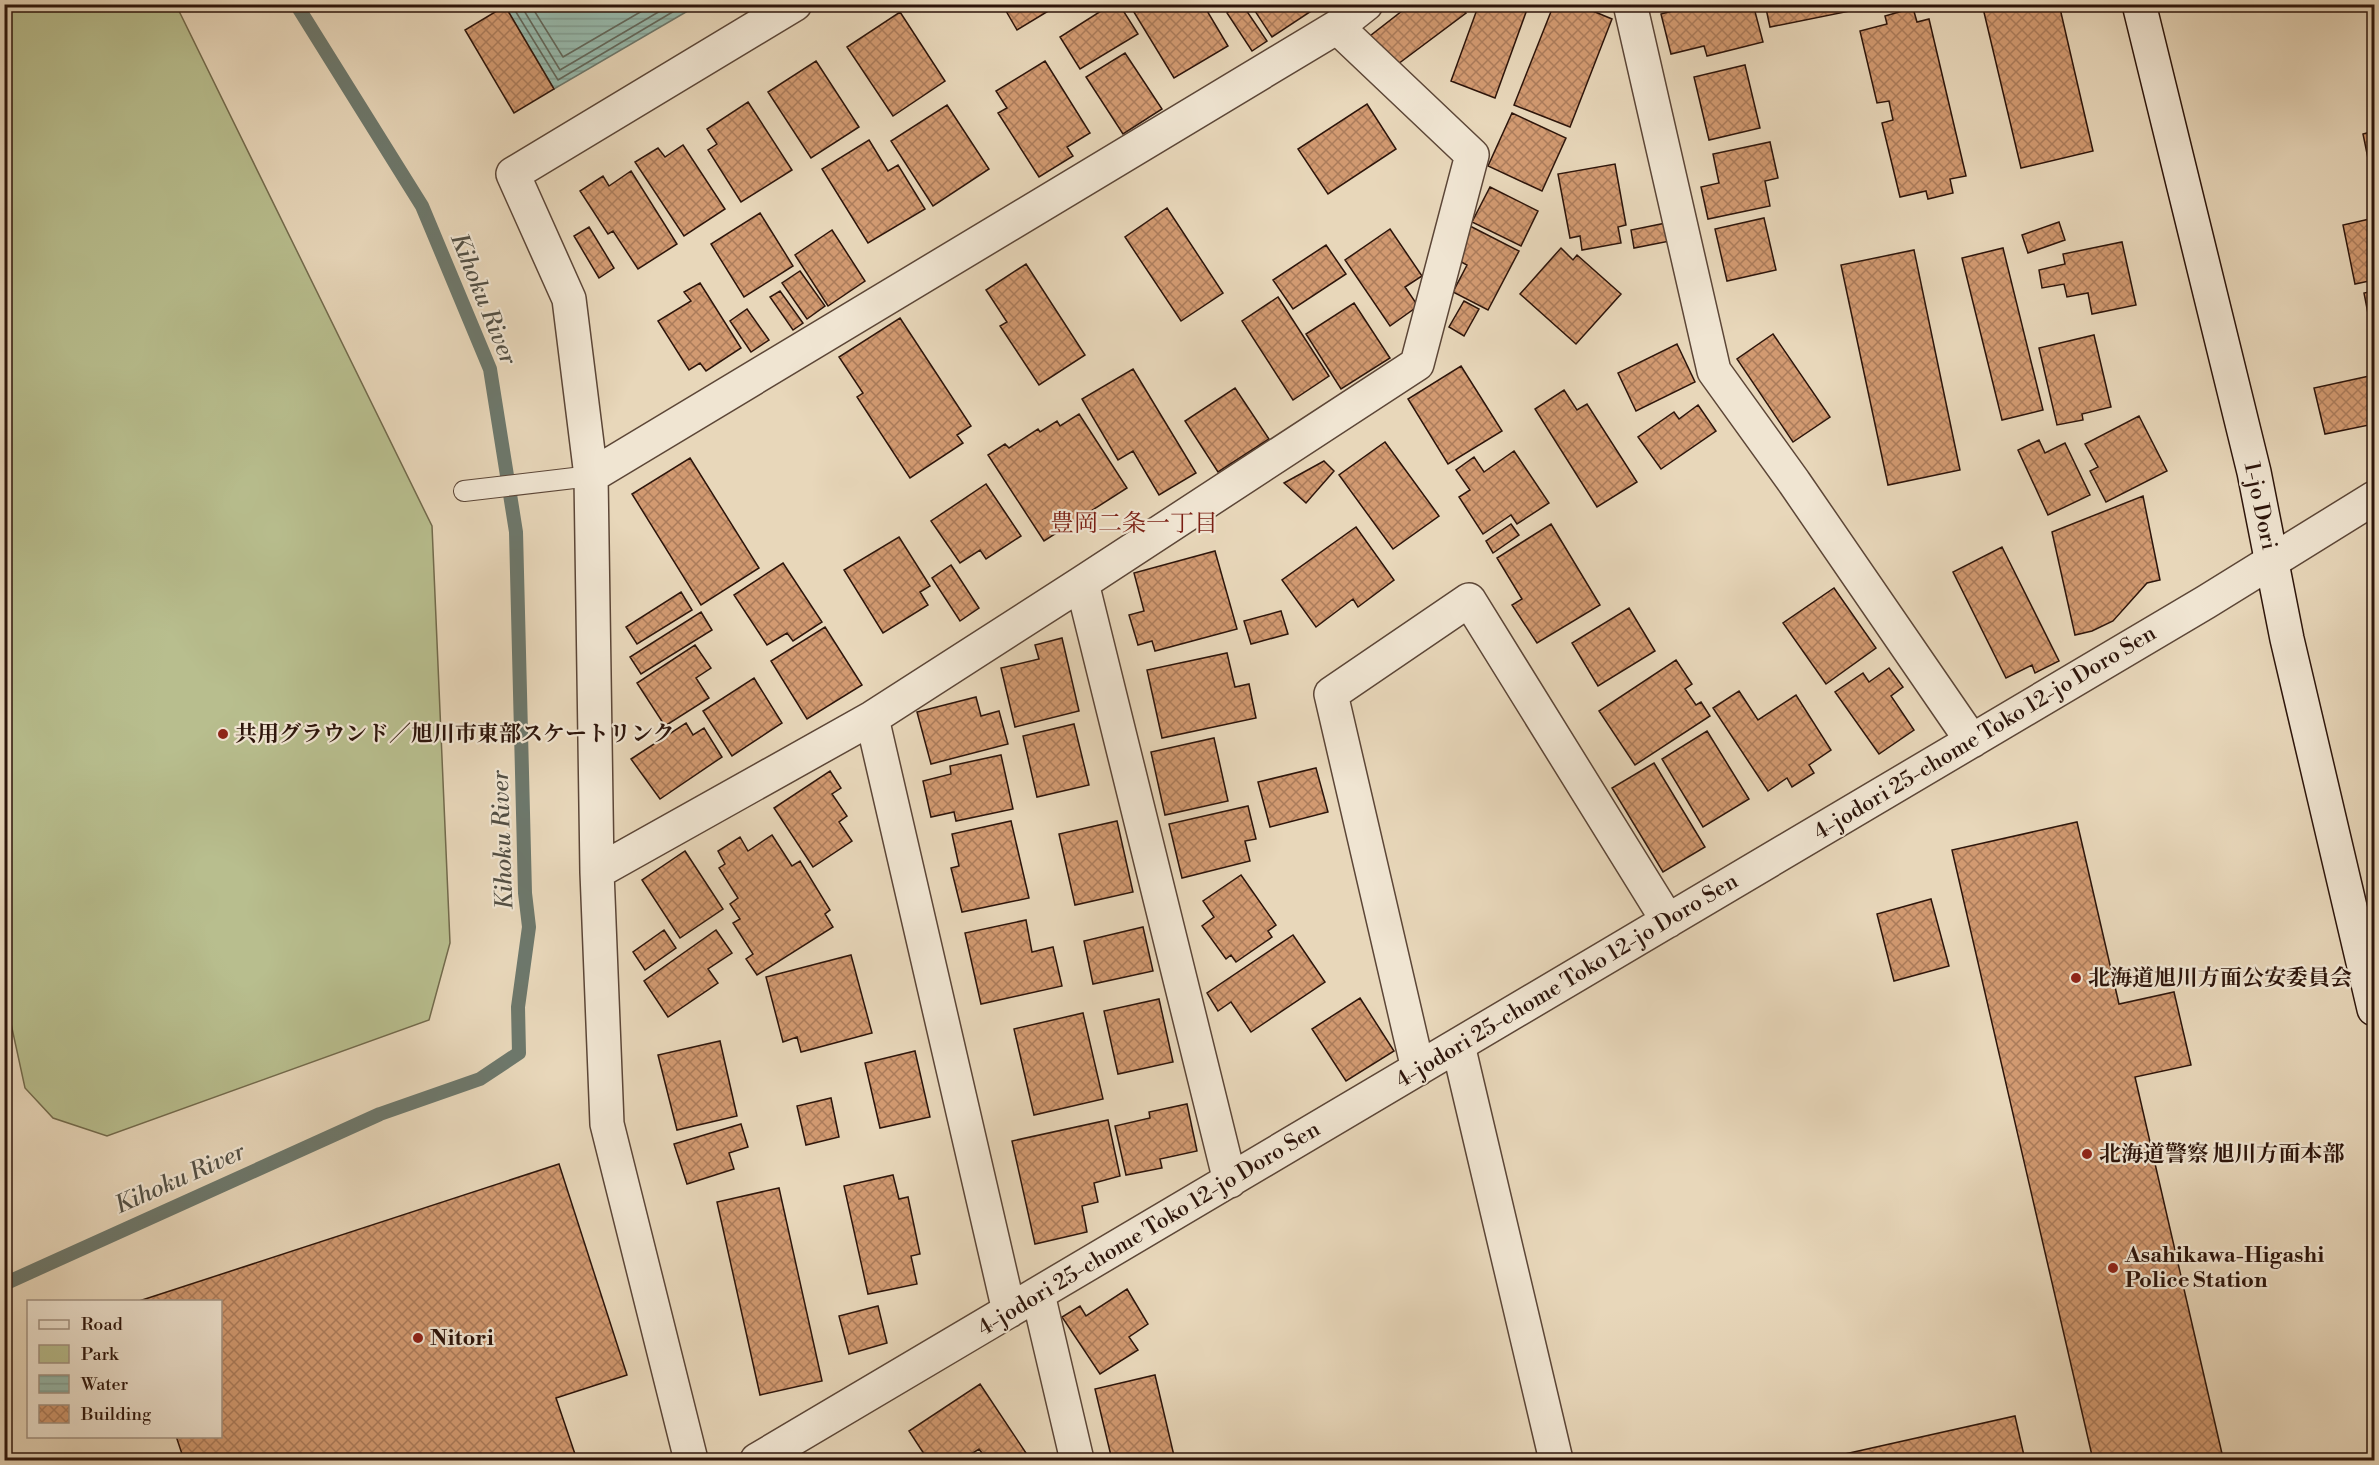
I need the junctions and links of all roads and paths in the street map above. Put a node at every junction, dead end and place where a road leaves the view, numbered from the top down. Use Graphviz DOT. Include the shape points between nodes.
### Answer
graph roads {
  1 [pos="795,4"];
  2 [pos="1366,4"];
  3 [pos="1630,4"];
  4 [pos="2139,4"];
  5 [pos="1337,27"];
  6 [pos="576,477"];
  7 [pos="464,491"];
  8 [pos="2374,498"];
  9 [pos="2272,563"];
  10 [pos="1082,584"];
  11 [pos="872,718"];
  12 [pos="1972,741"];
  13 [pos="597,872"];
  14 [pos="1668,921"];
  15 [pos="2374,1009"];
  16 [pos="1458,1046"];
  17 [pos="1418,1069"];
  18 [pos="1230,1181"];
  19 [pos="1038,1294"];
  20 [pos="1009,1311"];
  21 [pos="691,1461"];
  22 [pos="757,1461"];
  23 [pos="1077,1461"];
  24 [pos="1556,1461"];
  1 -- 6 [label="street" via="513,174 569,299"];
  2 -- 5 [label="street"];
  3 -- 12 [label="street" via="1714,371"];
  4 -- 9 [label="street, 1-jo Dori" via="2254,472"];
  5 -- 6 [label="street"];
  5 -- 10 [label="street" via="1472,155 1417,364"];
  6 -- 7 [label="lane"];
  6 -- 13 [label="street"];
  8 -- 9 [label="street, 4-jodori 25-chome Toko 12-jo Doro Sen"];
  9 -- 12 [label="street, 4-jodori 25-chome Toko 12-jo Doro Sen"];
  9 -- 15 [label="street, 1-jo Dori"];
  10 -- 11 [label="street"];
  10 -- 18 [label="street"];
  11 -- 13 [label="street"];
  11 -- 20 [label="street"];
  12 -- 14 [label="street, 4-jodori 25-chome Toko 12-jo Doro Sen"];
  13 -- 21 [label="street" via="606,1124"];
  14 -- 16 [label="street, 4-jodori 25-chome Toko 12-jo Doro Sen"];
  14 -- 17 [label="street" via="1469,600 1331,694"];
  16 -- 17 [label="street, 4-jodori 25-chome Toko 12-jo Doro Sen"];
  16 -- 24 [label="street"];
  17 -- 18 [label="street, 4-jodori 25-chome Toko 12-jo Doro Sen"];
  18 -- 19 [label="street, 4-jodori 25-chome Toko 12-jo Doro Sen"];
  19 -- 20 [label="street, 4-jodori 25-chome Toko 12-jo Doro Sen"];
  19 -- 23 [label="street"];
  20 -- 22 [label="street, 4-jodori 25-chome Toko 12-jo Doro Sen"];
}
